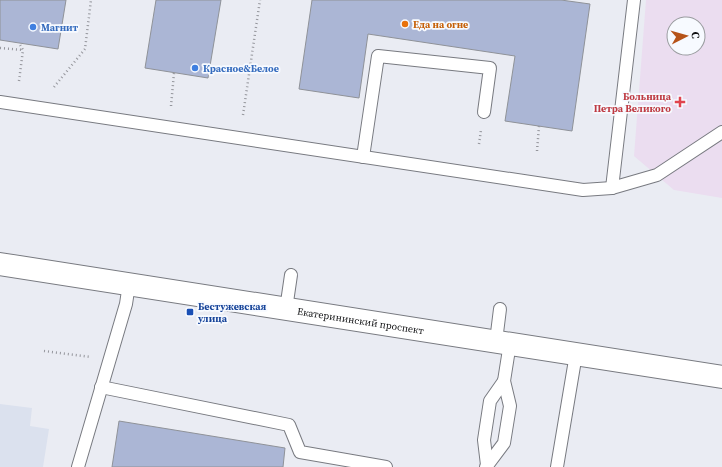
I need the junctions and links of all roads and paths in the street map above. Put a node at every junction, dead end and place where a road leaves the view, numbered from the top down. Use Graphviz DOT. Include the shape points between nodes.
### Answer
graph roads {
  1 [pos="91,0"];
  2 [pos="260,0"];
  3 [pos="634,0"];
  4 [pos="19,43"];
  5 [pos="0,48"];
  6 [pos="23,50"];
  7 [pos="174,73"];
  8 [pos="19,81"];
  9 [pos="54,87"];
  10 [pos="0,102"];
  11 [pos="171,106"];
  12 [pos="484,112"];
  13 [pos="242,115"];
  14 [pos="539,126"];
  15 [pos="722,132"];
  16 [pos="537,151"];
  17 [pos="363,157"];
  18 [pos="612,188"];
  19 [pos="0,264"];
  20 [pos="291,275"];
  21 [pos="129,284"];
  22 [pos="286,309"];
  23 [pos="500,309"];
  24 [pos="503,342"];
  25 [pos="44,351"];
  26 [pos="576,354"];
  27 [pos="109,358"];
  28 [pos="722,377"];
  29 [pos="504,381"];
  30 [pos="101,387"];
  31 [pos="486,466"];
  32 [pos="78,467"];
  33 [pos="386,467"];
  34 [pos="557,467"];
  1 -- 9 [label="path" via="85,49"];
  2 -- 13 [label="path"];
  3 -- 18 [label="lane"];
  4 -- 6 [label="path"];
  5 -- 6 [label="path"];
  6 -- 8 [label="path"];
  7 -- 11 [label="path"];
  10 -- 17 [label="lane"];
  12 -- 17 [label="lane" via="490,68 378,56"];
  14 -- 16 [label="path"];
  15 -- 18 [label="lane" via="657,175"];
  17 -- 18 [label="lane" via="583,190"];
  19 -- 21 [label="street, Екатерининский проспект"];
  20 -- 22 [label="lane"];
  21 -- 22 [label="street, Екатерининский проспект"];
  21 -- 27 [label="lane" via="126,304"];
  22 -- 24 [label="street, Екатерининский проспект"];
  23 -- 24 [label="lane"];
  24 -- 26 [label="street, Екатерининский проспект"];
  24 -- 29 [label="lane"];
  25 -- 27 [label="path"];
  26 -- 28 [label="street, Екатерининский проспект"];
  26 -- 34 [label="lane"];
  27 -- 30 [label="lane"];
  29 -- 31 [label="lane" via="490,402 484,440"];
  29 -- 31 [label="lane" via="510,406 504,443"];
  30 -- 32 [label="lane"];
  30 -- 33 [label="lane" via="289,425 300,452"];
}
